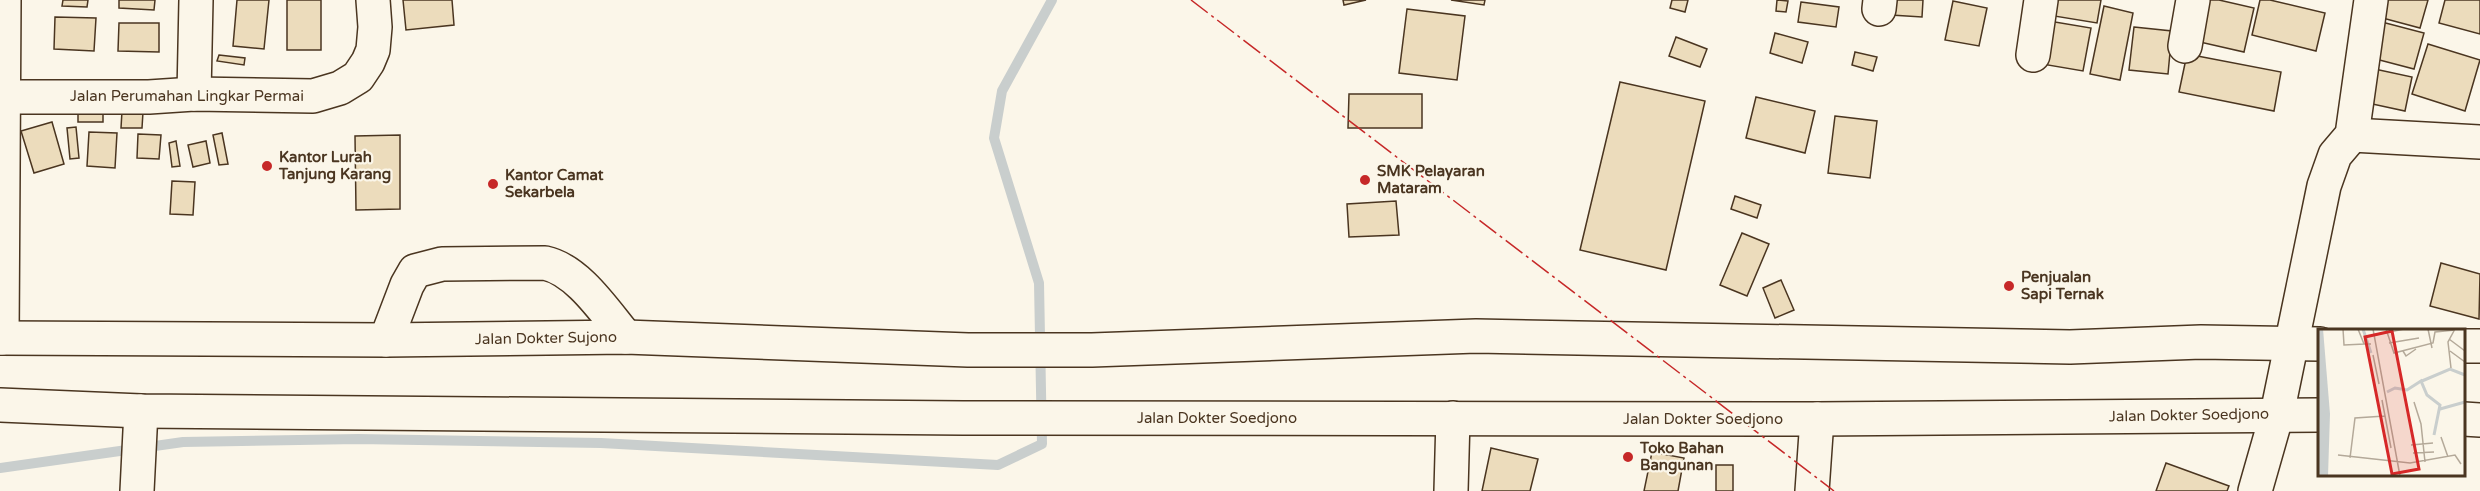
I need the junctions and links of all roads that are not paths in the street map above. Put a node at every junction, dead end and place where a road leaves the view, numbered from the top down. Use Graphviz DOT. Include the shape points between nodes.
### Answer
graph roads {
  1 [pos="4,0"];
  2 [pos="196,0"];
  3 [pos="373,0"];
  4 [pos="2041,0"];
  5 [pos="2193,0"];
  6 [pos="2371,0"];
  7 [pos="2185,46"];
  8 [pos="2032,55"];
  9 [pos="194,94"];
  10 [pos="1,97"];
  11 [pos="2352,135"];
  12 [pos="2480,142"];
  13 [pos="626,337"];
  14 [pos="1,338"];
  15 [pos="386,340"];
  16 [pos="2305,344"];
  17 [pos="0,405"];
  18 [pos="2277,414"];
  19 [pos="142,416"];
  20 [pos="2318,416"];
  21 [pos="1453,418"];
  22 [pos="1817,419"];
  23 [pos="2465,419"];
  24 [pos="2480,420"];
  25 [pos="137,491"];
  26 [pos="1451,491"];
  27 [pos="1812,491"];
  28 [pos="2255,491"];
  1 -- 10 [label="main road"];
  2 -- 9 [label="main road"];
  3 -- 9 [label="main road, Jalan Perumahan Lingkar Permai" via="373,50 358,77 340,88 313,96"];
  4 -- 8 [label="main road"];
  5 -- 7 [label="main road"];
  6 -- 11 [label="main road"];
  9 -- 10 [label="main road, Jalan Perumahan Lingkar Permai"];
  10 -- 14 [label="main road"];
  11 -- 12 [label="main road"];
  11 -- 16 [label="main road" via="2335,155 2324,186"];
  13 -- 15 [label="main road, Jalan Dokter Sujono"];
  13 -- 15 [label="main road" via="579,283 556,266 442,264 415,271"];
  13 -- 16 [label="main road, Jalan Dokter Sujono" via="968,350 1092,350 1476,336 2070,347 2201,342"];
  14 -- 15 [label="main road, Jalan Dokter Sujono"];
  16 -- 18 [label="main road"];
  17 -- 19 [label="main road"];
  18 -- 20 [label="main road, Jalan Dokter Soedjono"];
  18 -- 22 [label="main road, Jalan Dokter Soedjono"];
  18 -- 28 [label="main road"];
  19 -- 21 [label="main road, Jalan Dokter Soedjono"];
  19 -- 25 [label="main road"];
  21 -- 22 [label="main road, Jalan Dokter Soedjono"];
  21 -- 26 [label="main road"];
  22 -- 27 [label="main road"];
  23 -- 24 [label="main road"];
}
